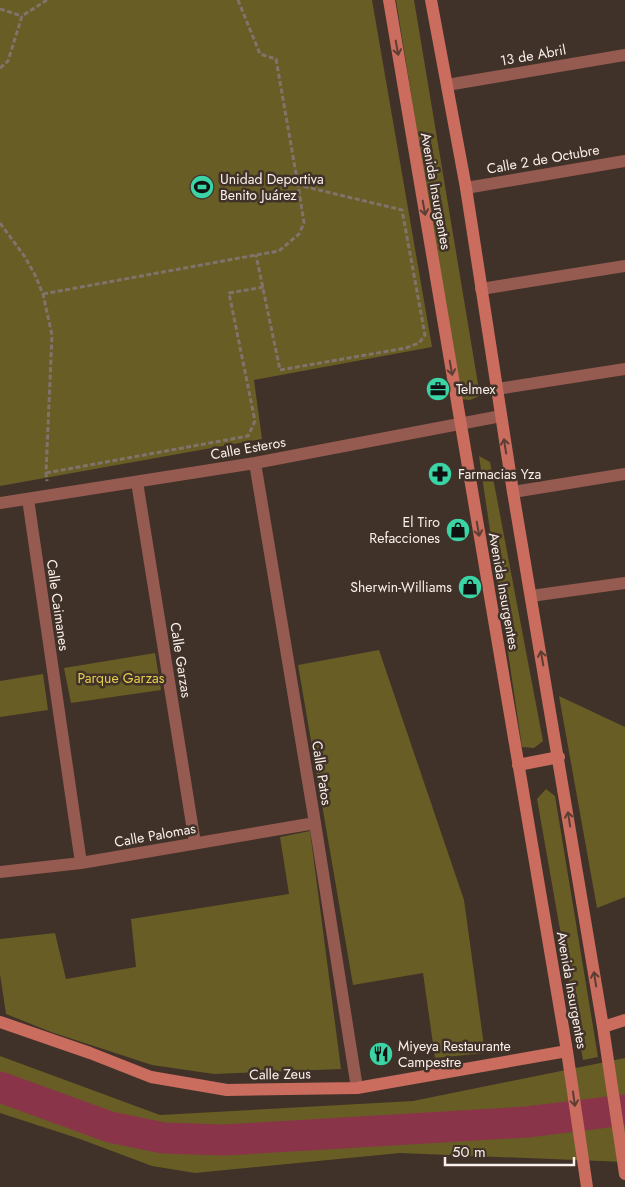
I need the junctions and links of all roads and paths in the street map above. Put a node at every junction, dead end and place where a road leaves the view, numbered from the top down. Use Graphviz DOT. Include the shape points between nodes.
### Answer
graph roads {
  1 [pos="47,0"];
  2 [pos="238,0"];
  3 [pos="388,0"];
  4 [pos="430,0"];
  5 [pos="0,9"];
  6 [pos="22,16"];
  7 [pos="625,55"];
  8 [pos="0,68"];
  9 [pos="447,85"];
  10 [pos="625,161"];
  11 [pos="298,185"];
  12 [pos="466,188"];
  13 [pos="0,223"];
  14 [pos="256,256"];
  15 [pos="625,266"];
  16 [pos="264,287"];
  17 [pos="482,289"];
  18 [pos="43,294"];
  19 [pos="625,369"];
  20 [pos="497,389"];
  21 [pos="501,416"];
  22 [pos="461,424"];
  23 [pos="255,463"];
  24 [pos="46,473"];
  25 [pos="625,474"];
  26 [pos="137,482"];
  27 [pos="513,492"];
  28 [pos="49,494"];
  29 [pos="28,499"];
  30 [pos="0,503"];
  31 [pos="625,583"];
  32 [pos="531,596"];
  33 [pos="559,757"];
  34 [pos="518,764"];
  35 [pos="316,823"];
  36 [pos="195,844"];
  37 [pos="81,863"];
  38 [pos="0,872"];
  39 [pos="625,1020"];
  40 [pos="0,1022"];
  41 [pos="603,1027"];
  42 [pos="567,1051"];
  43 [pos="357,1088"];
  44 [pos="625,1173"];
  45 [pos="586,1182"];
  1 -- 6 [label="path"];
  2 -- 11 [label="path" via="260,54 276,59"];
  3 -- 22 [label="main road, Avenida Insurgentes, one-way"];
  4 -- 9 [label="main road, Avenida Insurgentes"];
  5 -- 6 [label="path"];
  6 -- 8 [label="path" via="8,61"];
  7 -- 9 [label="street, 13 de Abril"];
  9 -- 12 [label="main road, Avenida Insurgentes"];
  10 -- 12 [label="street, Calle 2 de Octubre"];
  11 -- 14 [label="path" via="304,223 299,234 278,252"];
  11 -- 16 [label="path" via="402,210 425,335 419,343 406,348 280,370"];
  12 -- 17 [label="main road, Avenida Insurgentes"];
  13 -- 18 [label="path" via="25,256"];
  14 -- 16 [label="path"];
  14 -- 18 [label="path"];
  15 -- 17 [label="street"];
  16 -- 24 [label="path" via="229,293 255,421 248,436"];
  17 -- 20 [label="main road, Avenida Insurgentes"];
  18 -- 24 [label="path" via="52,335"];
  19 -- 20 [label="street"];
  20 -- 21 [label="main road, Avenida Insurgentes"];
  21 -- 22 [label="street, Calle Esteros"];
  27 -- 21 [label="main road, Avenida Insurgentes, one-way"];
  22 -- 23 [label="street, Calle Esteros"];
  22 -- 34 [label="main road, Avenida Insurgentes, one-way"];
  23 -- 26 [label="street, Calle Esteros"];
  23 -- 35 [label="street, Calle Patos"];
  24 -- 28 [label="path"];
  25 -- 27 [label="street"];
  26 -- 28 [label="street, Calle Esteros"];
  26 -- 36 [label="street, Calle Garzas"];
  27 -- 32 [label="main road, Avenida Insurgentes"];
  28 -- 29 [label="street, Calle Esteros"];
  29 -- 30 [label="street, Calle Esteros"];
  29 -- 37 [label="street, Calle Caimanes"];
  31 -- 32 [label="street"];
  33 -- 32 [label="main road, Avenida Insurgentes, one-way"];
  33 -- 34 [label="main road"];
  41 -- 33 [label="main road, Avenida Insurgentes, one-way"];
  34 -- 42 [label="main road, Avenida Insurgentes"];
  35 -- 36 [label="street, Calle Palomas"];
  35 -- 43 [label="street, Calle Patos"];
  36 -- 37 [label="street, Calle Palomas"];
  37 -- 38 [label="street, Calle Palomas"];
  39 -- 41 [label="main road"];
  40 -- 43 [label="main road, Calle Zeus" via="151,1077 199,1086 227,1090"];
  41 -- 44 [label="main road, Avenida Insurgentes"];
  42 -- 43 [label="main road, Calle Zeus"];
  42 -- 45 [label="main road, Avenida Insurgentes, one-way"];
}
